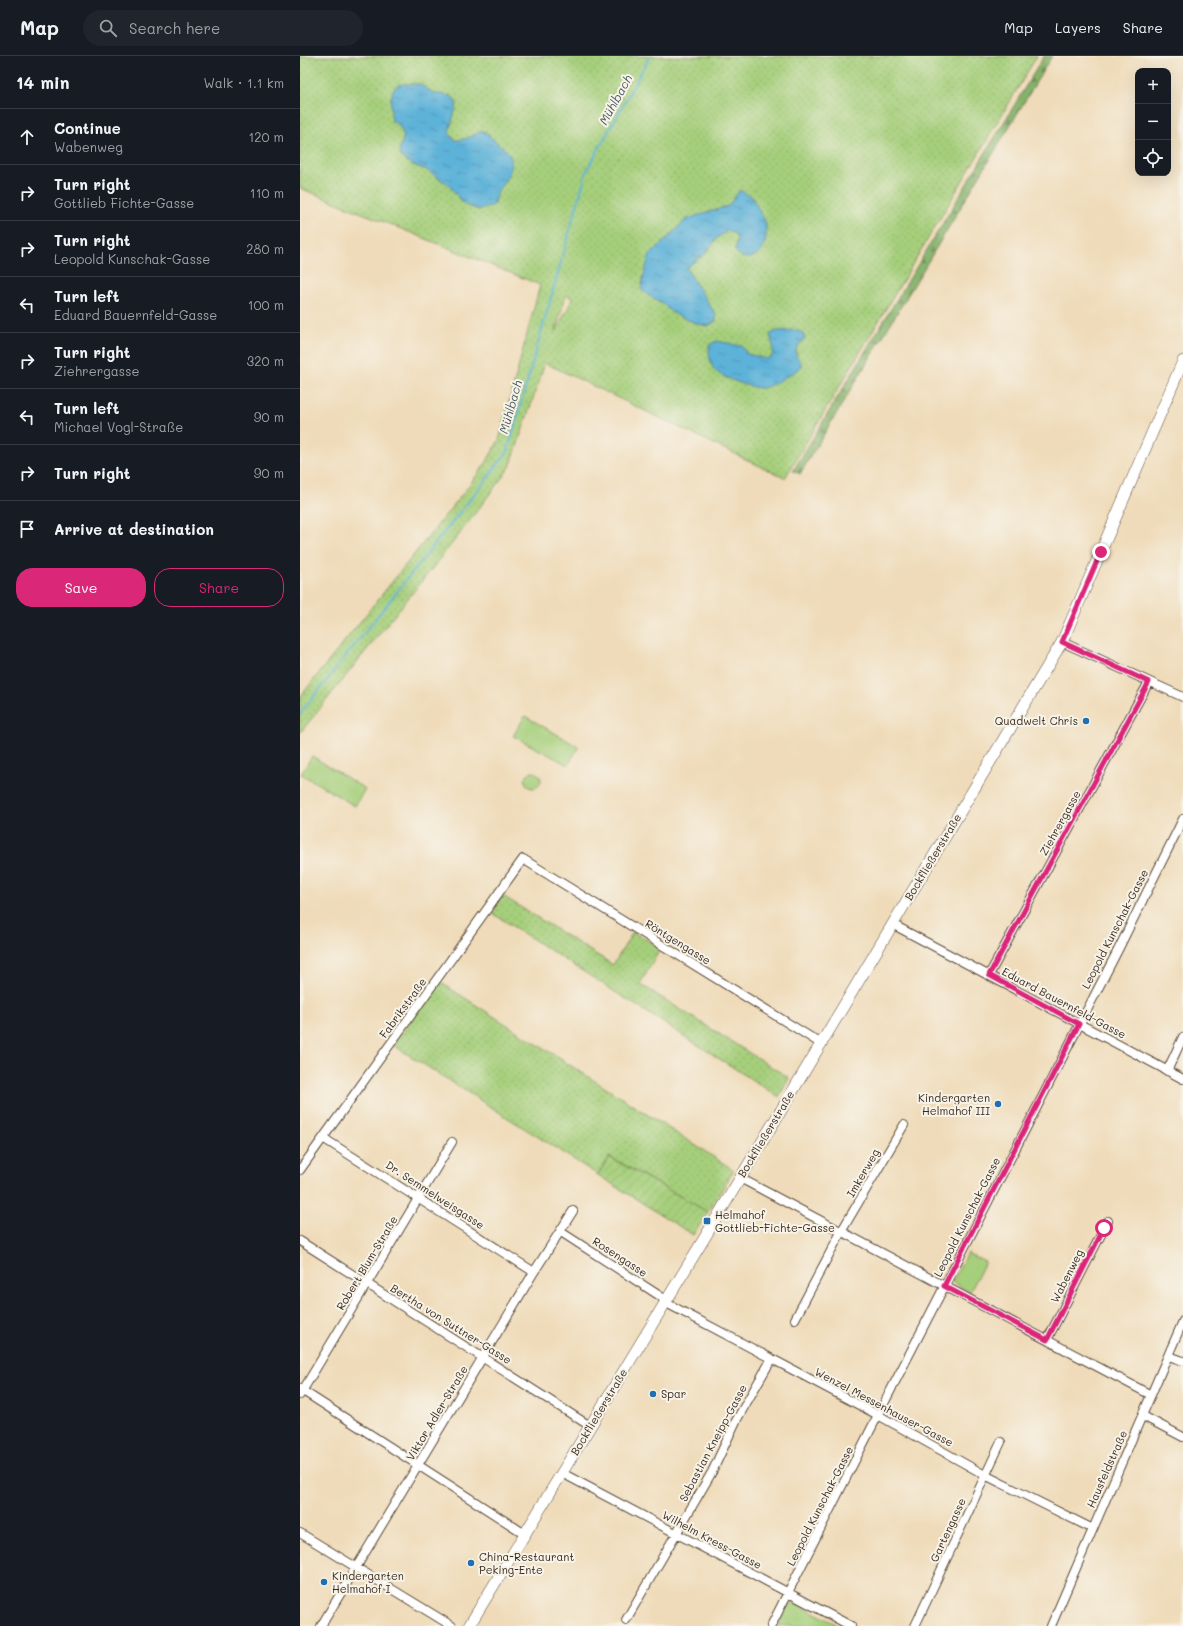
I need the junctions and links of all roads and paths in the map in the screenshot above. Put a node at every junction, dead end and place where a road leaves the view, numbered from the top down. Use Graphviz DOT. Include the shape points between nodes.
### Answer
graph roads {
  1 [pos="1183,361"];
  2 [pos="1062,642"];
  3 [pos="1149,682"];
  4 [pos="1183,697"];
  5 [pos="1183,819"];
  6 [pos="523,860"];
  7 [pos="892,924"];
  8 [pos="989,975"];
  9 [pos="1079,1024"];
  10 [pos="1183,1037"];
  11 [pos="820,1043"];
  12 [pos="1167,1071"];
  13 [pos="1183,1079"];
  14 [pos="904,1125"];
  15 [pos="323,1138"];
  16 [pos="452,1142"];
  17 [pos="300,1170"];
  18 [pos="740,1178"];
  19 [pos="420,1198"];
  20 [pos="573,1211"];
  21 [pos="1108,1221"];
  22 [pos="561,1232"];
  23 [pos="841,1232"];
  24 [pos="300,1241"];
  25 [pos="534,1272"];
  26 [pos="368,1284"];
  27 [pos="944,1286"];
  28 [pos="666,1301"];
  29 [pos="795,1319"];
  30 [pos="1183,1321"];
  31 [pos="1047,1340"];
  32 [pos="1169,1356"];
  33 [pos="484,1357"];
  34 [pos="771,1360"];
  35 [pos="1183,1362"];
  36 [pos="301,1392"];
  37 [pos="1151,1395"];
  38 [pos="878,1415"];
  39 [pos="1143,1416"];
  40 [pos="590,1426"];
  41 [pos="1183,1437"];
  42 [pos="1001,1442"];
  43 [pos="419,1464"];
  44 [pos="562,1473"];
  45 [pos="986,1475"];
  46 [pos="1093,1529"];
  47 [pos="300,1533"];
  48 [pos="676,1533"];
  49 [pos="525,1534"];
  50 [pos="357,1567"];
  51 [pos="788,1593"];
  52 [pos="626,1620"];
  53 [pos="321,1626"];
  54 [pos="452,1626"];
  55 [pos="469,1626"];
  56 [pos="771,1626"];
  57 [pos="851,1626"];
  58 [pos="915,1626"];
  59 [pos="1051,1626"];
  1 -- 2 [label="main road, Bockfließerstraße"];
  2 -- 3 [label="street"];
  2 -- 7 [label="main road, Bockfließerstraße"];
  3 -- 4 [label="street"];
  3 -- 8 [label="street, Ziehrergasse"];
  5 -- 9 [label="street, Leopold Kunschak-Gasse"];
  6 -- 11 [label="street, Röntgengasse"];
  6 -- 15 [label="street, Fabrikstraße"];
  7 -- 8 [label="street, Eduard Bauernfeld-Gasse"];
  7 -- 11 [label="main road, Bockfließerstraße"];
  8 -- 9 [label="street, Eduard Bauernfeld-Gasse"];
  9 -- 12 [label="street, Eduard Bauernfeld-Gasse"];
  9 -- 27 [label="street, Leopold Kunschak-Gasse"];
  10 -- 12 [label="street"];
  11 -- 18 [label="main road, Bockfließerstraße"];
  12 -- 13 [label="street, Eduard Bauernfeld-Gasse"];
  14 -- 23 [label="street, Imkerweg"];
  15 -- 17 [label="street, Fabrikstraße"];
  15 -- 19 [label="street, Dr. Semmelweisgasse"];
  16 -- 19 [label="street, Robert Blum-Straße"];
  18 -- 23 [label="street"];
  18 -- 28 [label="main road, Bockfließerstraße"];
  19 -- 25 [label="street, Dr. Semmelweisgasse"];
  19 -- 26 [label="street, Robert Blum-Straße"];
  20 -- 22 [label="street, Viktor Adler-Straße"];
  21 -- 31 [label="street, Wabenweg"];
  22 -- 25 [label="street, Viktor Adler-Straße"];
  22 -- 28 [label="street, Rosengasse"];
  23 -- 27 [label="street"];
  23 -- 29 [label="street"];
  24 -- 26 [label="street, Bertha von Suttner-Gasse"];
  25 -- 33 [label="street, Viktor Adler-Straße"];
  26 -- 33 [label="street, Bertha von Suttner-Gasse"];
  26 -- 36 [label="street, Robert Blum-Straße"];
  27 -- 31 [label="street"];
  27 -- 38 [label="street, Leopold Kunschak-Gasse"];
  28 -- 34 [label="street, Wenzel Messenhauser-Gasse"];
  28 -- 40 [label="main road, Bockfließerstraße"];
  30 -- 32 [label="street, Hausfeldstraße"];
  31 -- 37 [label="street"];
  32 -- 35 [label="street"];
  32 -- 37 [label="street, Hausfeldstraße"];
  33 -- 40 [label="street, Bertha von Suttner-Gasse"];
  33 -- 43 [label="street, Viktor Adler-Straße"];
  34 -- 38 [label="street, Wenzel Messenhauser-Gasse"];
  34 -- 48 [label="street, Sebastian Kneipp-Gasse" via="736,1421 712,1472"];
  36 -- 43 [label="street"];
  37 -- 39 [label="street, Hausfeldstraße"];
  38 -- 45 [label="street, Wenzel Messenhauser-Gasse"];
  38 -- 51 [label="street, Leopold Kunschak-Gasse"];
  39 -- 41 [label="street"];
  39 -- 46 [label="street, Hausfeldstraße"];
  40 -- 44 [label="main road, Bockfließerstraße"];
  42 -- 45 [label="street, Gartengasse"];
  43 -- 49 [label="street"];
  43 -- 50 [label="street, Viktor Adler-Straße"];
  44 -- 48 [label="street, Wilhelm Kress-Gasse"];
  44 -- 49 [label="main road, Bockfließerstraße"];
  45 -- 46 [label="street, Wenzel Messenhauser-Gasse"];
  45 -- 58 [label="street, Gartengasse"];
  46 -- 59 [label="street, Hausfeldstraße"];
  47 -- 50 [label="street"];
  48 -- 51 [label="street, Wilhelm Kress-Gasse"];
  48 -- 52 [label="street, Sebastian Kneipp-Gasse"];
  49 -- 55 [label="main road, Bockfließerstraße"];
  50 -- 53 [label="street, Viktor Adler-Straße"];
  50 -- 54 [label="street"];
  51 -- 56 [label="street, Leopold Kunschak-Gasse"];
  51 -- 57 [label="street, Wilhelm Kress-Gasse"];
}
